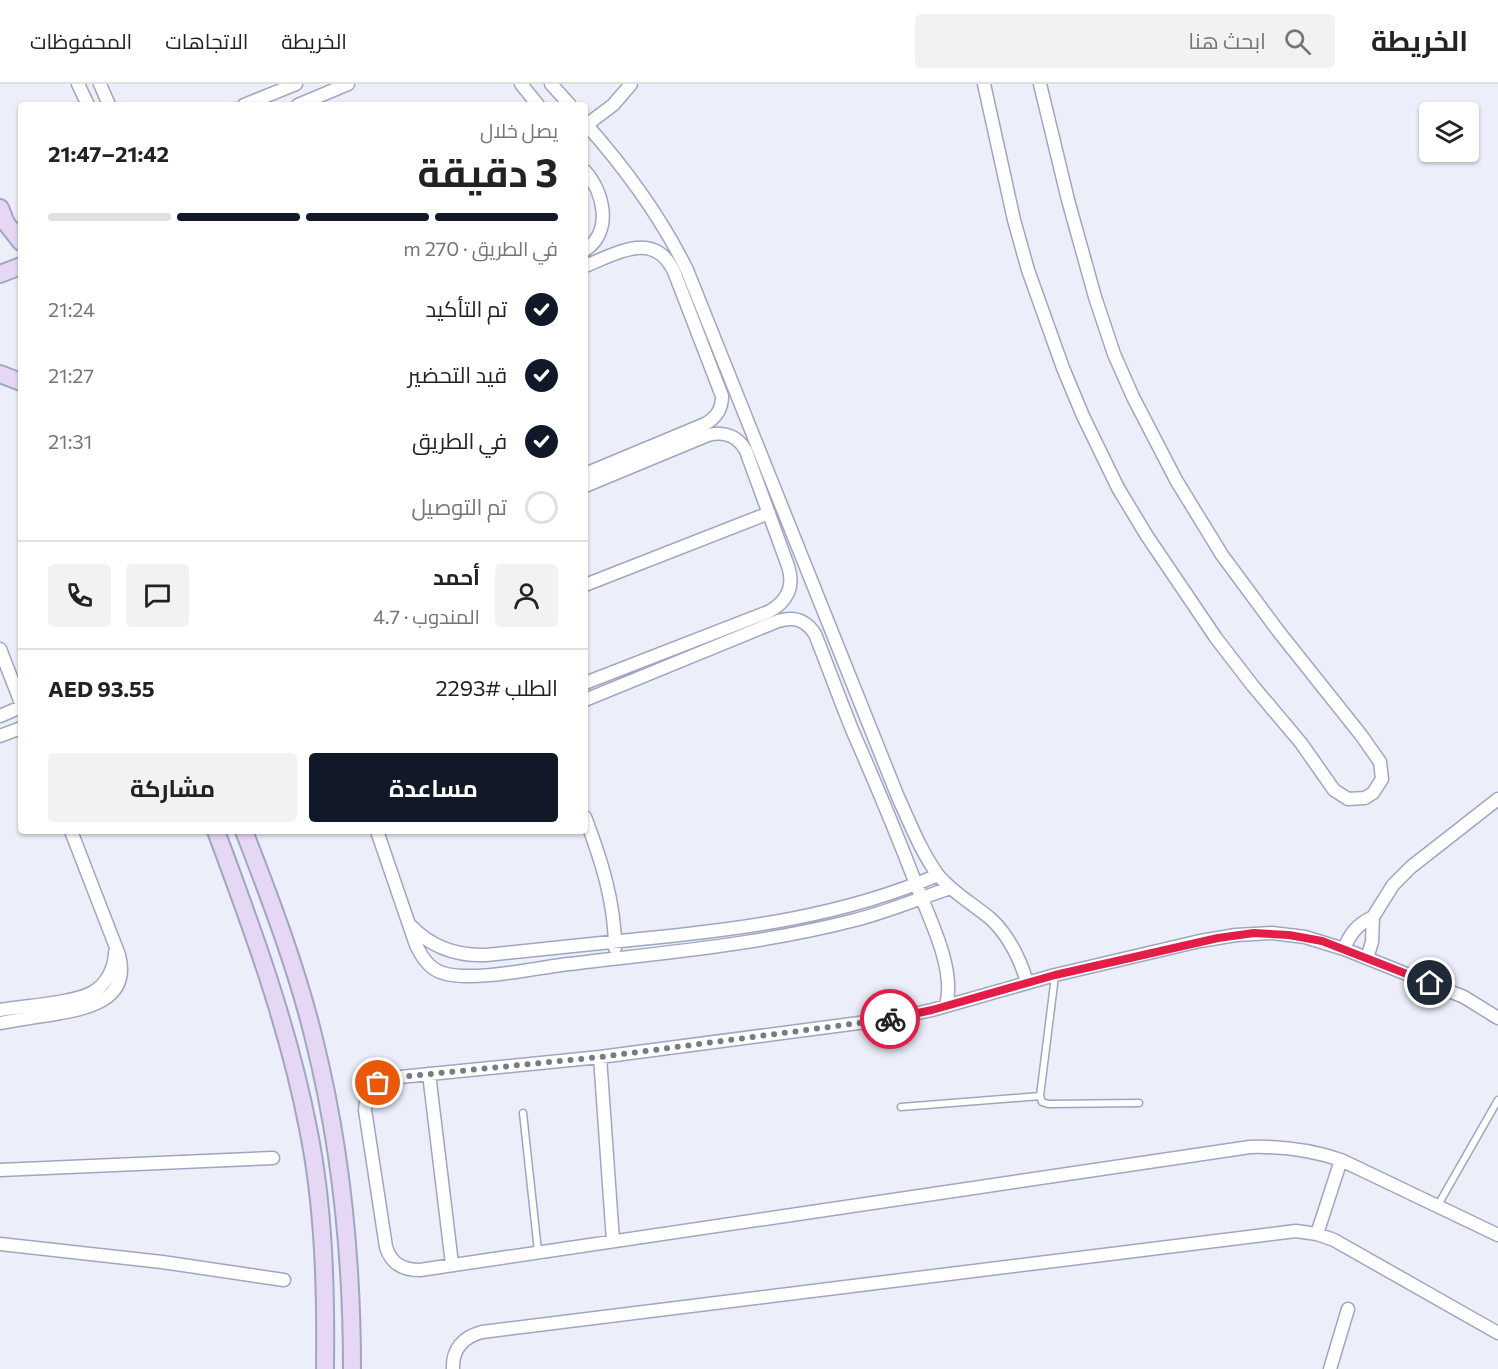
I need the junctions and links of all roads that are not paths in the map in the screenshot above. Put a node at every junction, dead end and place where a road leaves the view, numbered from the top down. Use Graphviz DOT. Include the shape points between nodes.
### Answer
graph roads {
  1 [pos="78,84"];
  2 [pos="100,84"];
  3 [pos="296,84"];
  4 [pos="348,84"];
  5 [pos="521,84"];
  6 [pos="551,84"];
  7 [pos="631,84"];
  8 [pos="984,84"];
  9 [pos="1040,84"];
  10 [pos="87,102"];
  11 [pos="108,102"];
  12 [pos="260,102"];
  13 [pos="305,102"];
  14 [pos="536,102"];
  15 [pos="567,102"];
  16 [pos="588,123"];
  17 [pos="588,126"];
  18 [pos="588,176"];
  19 [pos="0,208"];
  20 [pos="18,238"];
  21 [pos="588,248"];
  22 [pos="588,265"];
  23 [pos="18,267"];
  24 [pos="0,274"];
  25 [pos="588,473"];
  26 [pos="588,485"];
  27 [pos="769,513"];
  28 [pos="588,584"];
  29 [pos="0,649"];
  30 [pos="588,682"];
  31 [pos="18,697"];
  32 [pos="588,699"];
  33 [pos="18,707"];
  34 [pos="0,716"];
  35 [pos="18,729"];
  36 [pos="0,736"];
  37 [pos="1498,799"];
  38 [pos="588,825"];
  39 [pos="72,834"];
  40 [pos="217,834"];
  41 [pos="245,834"];
  42 [pos="378,834"];
  43 [pos="938,874"];
  44 [pos="916,884"];
  45 [pos="950,888"];
  46 [pos="922,898"];
  47 [pos="1373,917"];
  48 [pos="408,923"];
  49 [pos="615,942"];
  50 [pos="115,945"];
  51 [pos="1344,949"];
  52 [pos="1367,958"];
  53 [pos="615,959"];
  54 [pos="1055,975"];
  55 [pos="1027,982"];
  56 [pos="946,1005"];
  57 [pos="0,1010"];
  58 [pos="1498,1018"];
  59 [pos="0,1023"];
  60 [pos="600,1057"];
  61 [pos="429,1074"];
  62 [pos="1040,1096"];
  63 [pos="1498,1100"];
  64 [pos="1139,1103"];
  65 [pos="901,1107"];
  66 [pos="523,1113"];
  67 [pos="273,1158"];
  68 [pos="1341,1160"];
  69 [pos="0,1170"];
  70 [pos="1438,1205"];
  71 [pos="1317,1234"];
  72 [pos="1498,1235"];
  73 [pos="613,1241"];
  74 [pos="0,1244"];
  75 [pos="538,1251"];
  76 [pos="452,1264"];
  77 [pos="284,1280"];
  78 [pos="1348,1309"];
  79 [pos="1498,1333"];
  80 [pos="325,1369"];
  81 [pos="352,1369"];
  82 [pos="453,1369"];
  83 [pos="1330,1369"];
  1 -- 10 [label="street"];
  2 -- 11 [label="street"];
  3 -- 12 [label="street"];
  4 -- 13 [label="street"];
  5 -- 14 [label="street"];
  6 -- 15 [label="street"];
  7 -- 16 [label="street" via="613,105"];
  8 -- 9 [label="street" via="1028,270 1063,368 1118,488 1216,638 1301,742 1334,790 1348,799 1365,798 1382,779 1380,762 1222,555 1176,480 1133,397 1095,297"];
  17 -- 43 [label="street" via="640,190 687,270 898,797"];
  18 -- 21 [label="street" via="600,194 603,214 596,241"];
  19 -- 20 [label="street"];
  22 -- 25 [label="street" via="636,247 652,249 667,259 722,396 716,416 705,424"];
  23 -- 24 [label="street"];
  26 -- 27 [label="street" via="701,437 723,433 742,444"];
  27 -- 28 [label="street"];
  27 -- 30 [label="street" via="791,574 790,590 782,603 768,612"];
  29 -- 31 [label="street"];
  32 -- 44 [label="street" via="778,621 792,618 806,623 815,634"];
  33 -- 34 [label="street"];
  35 -- 36 [label="street"];
  37 -- 47 [label="street" via="1402,875"];
  38 -- 49 [label="street" via="608,886"];
  39 -- 50 [label="street"];
  40 -- 80 [label="street" via="281,1015 308,1129 320,1219"];
  41 -- 81 [label="street" via="314,1038 341,1180 348,1243"];
  42 -- 48 [label="street"];
  43 -- 44 [label="street"];
  43 -- 45 [label="street"];
  44 -- 46 [label="street"];
  44 -- 49 [label="street" via="861,904 780,922"];
  45 -- 46 [label="street"];
  45 -- 55 [label="street" via="999,928 1016,953"];
  46 -- 53 [label="street" via="825,928"];
  46 -- 56 [label="street" via="947,971"];
  47 -- 51 [label="street" via="1358,926"];
  47 -- 52 [label="street"];
  48 -- 49 [label="street" via="434,944 464,954"];
  48 -- 53 [label="street" via="422,957 442,973 481,975"];
  49 -- 53 [label="street"];
  50 -- 57 [label="street" via="109,976 95,992"];
  50 -- 59 [label="street" via="120,962 119,981 99,1003"];
  51 -- 52 [label="street"];
  51 -- 54 [label="street" via="1297,936 1236,935"];
  52 -- 58 [label="street" via="1464,997"];
  54 -- 55 [label="street"];
  54 -- 62 [label="lane"];
  55 -- 56 [label="street"];
  56 -- 60 [label="street" via="889,1019"];
  60 -- 61 [label="street"];
  60 -- 73 [label="street"];
  61 -- 76 [label="street"];
  61 -- 76 [label="street" via="378,1083 369,1093 365,1110 388,1253 396,1264 407,1269"];
  62 -- 64 [label="lane" via="1048,1104"];
  62 -- 65 [label="lane"];
  63 -- 70 [label="lane"];
  66 -- 75 [label="lane"];
  67 -- 69 [label="street"];
  68 -- 70 [label="street"];
  68 -- 71 [label="street"];
  68 -- 73 [label="street" via="1287,1147 1250,1147"];
  70 -- 72 [label="street"];
  71 -- 79 [label="street"];
  71 -- 82 [label="street" via="1286,1231 482,1332 461,1343 454,1354"];
  73 -- 75 [label="street"];
  74 -- 77 [label="street"];
  75 -- 76 [label="street"];
  78 -- 83 [label="street"];
}
